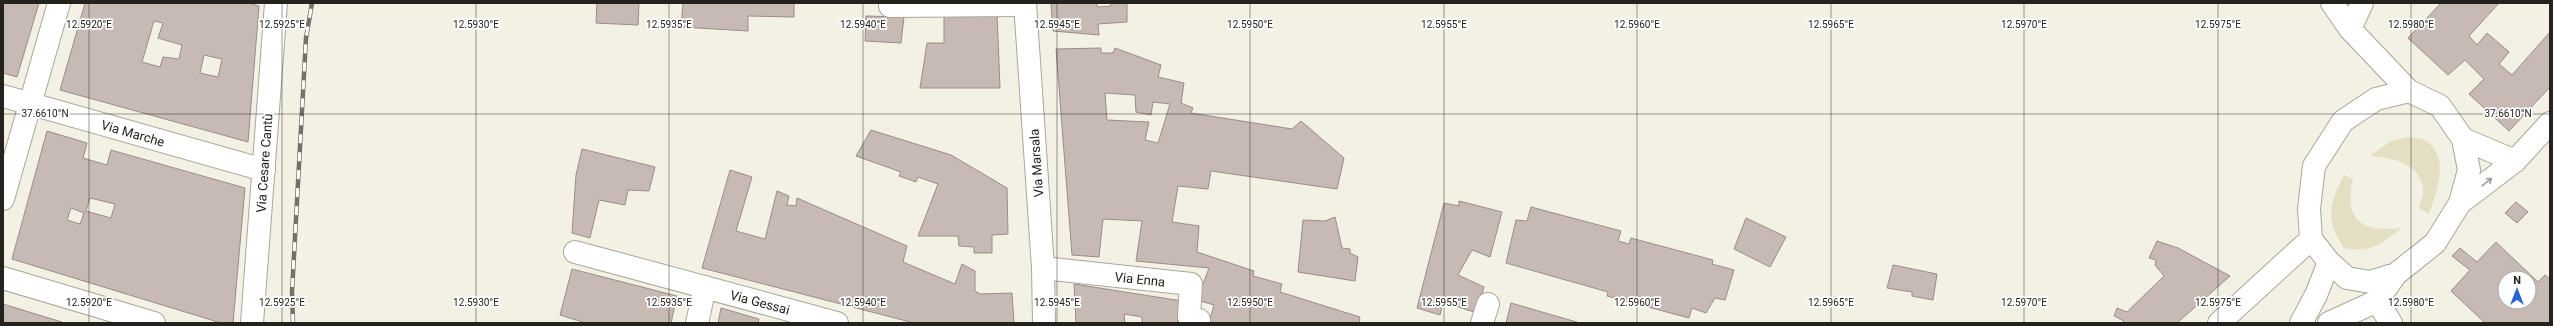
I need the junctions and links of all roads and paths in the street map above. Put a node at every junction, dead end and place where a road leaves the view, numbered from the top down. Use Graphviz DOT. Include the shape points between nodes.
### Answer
graph roads {
  1 [pos="59,3"];
  2 [pos="276,3"];
  3 [pos="2332,3"];
  4 [pos="2362,3"];
  5 [pos="1025,4"];
  6 [pos="890,6"];
  7 [pos="2350,29"];
  8 [pos="2409,92"];
  9 [pos="3,96"];
  10 [pos="30,104"];
  11 [pos="2550,123"];
  12 [pos="2463,139"];
  13 [pos="2515,161"];
  14 [pos="264,170"];
  15 [pos="3,199"];
  16 [pos="2460,203"];
  17 [pos="2311,239"];
  18 [pos="575,252"];
  19 [pos="2329,262"];
  20 [pos="1043,268"];
  21 [pos="2396,274"];
  22 [pos="3,278"];
  23 [pos="705,287"];
  24 [pos="2377,301"];
  25 [pos="154,323"];
  26 [pos="252,323"];
  27 [pos="696,323"];
  28 [pos="837,323"];
  29 [pos="1044,323"];
  30 [pos="1198,323"];
  31 [pos="2219,323"];
  32 [pos="2301,323"];
  33 [pos="2329,323"];
  34 [pos="2391,323"];
  1 -- 10 [label="street"];
  2 -- 14 [label="street, Via Cesare Cantù"];
  3 -- 7 [label="street"];
  4 -- 7 [label="street"];
  5 -- 6 [label="street"];
  5 -- 20 [label="street, Via Marsala"];
  7 -- 8 [label="street"];
  8 -- 12 [label="street" via="2440,106"];
  8 -- 17 [label="street" via="2376,99 2343,121 2314,166 2309,209"];
  9 -- 10 [label="street, Via Marche"];
  10 -- 14 [label="street, Via Marche"];
  10 -- 15 [label="street"];
  11 -- 13 [label="street"];
  12 -- 13 [label="street"];
  12 -- 16 [label="street" via="2469,170"];
  16 -- 13 [label="street, one-way"];
  14 -- 26 [label="street, Via Cesare Cantù"];
  16 -- 21 [label="street" via="2435,243"];
  17 -- 19 [label="street"];
  17 -- 31 [label="street"];
  18 -- 23 [label="street, Via Gessai"];
  19 -- 21 [label="street" via="2347,278 2370,282"];
  19 -- 32 [label="street"];
  20 -- 29 [label="street, Via Marsala"];
  20 -- 30 [label="street, Via Enna" via="1191,284 1188,317 1199,320"];
  21 -- 24 [label="street"];
  22 -- 25 [label="street"];
  23 -- 27 [label="street"];
  23 -- 28 [label="street, Via Gessai"];
  24 -- 33 [label="street"];
  24 -- 34 [label="street"];
}
